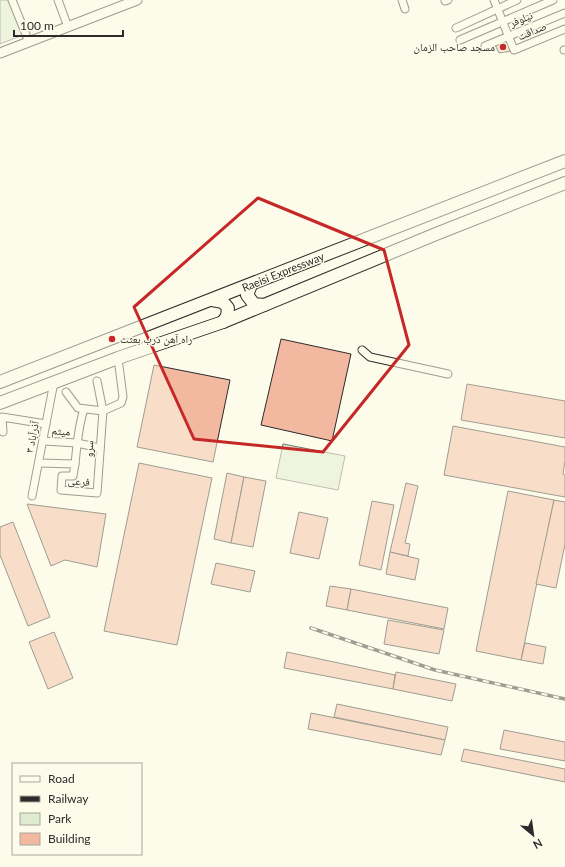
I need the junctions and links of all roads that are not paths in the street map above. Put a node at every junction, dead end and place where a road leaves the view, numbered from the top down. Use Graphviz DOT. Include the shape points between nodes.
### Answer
graph roads {
  1 [pos="12,0"];
  2 [pos="58,0"];
  3 [pos="137,0"];
  4 [pos="402,0"];
  5 [pos="494,0"];
  6 [pos="517,0"];
  7 [pos="553,0"];
  8 [pos="405,9"];
  9 [pos="498,10"];
  10 [pos="565,13"];
  11 [pos="502,22"];
  12 [pos="68,27"];
  13 [pos="456,28"];
  14 [pos="565,29"];
  15 [pos="508,36"];
  16 [pos="460,40"];
  17 [pos="28,42"];
  18 [pos="485,46"];
  19 [pos="0,54"];
  20 [pos="565,161"];
  21 [pos="565,183"];
  22 [pos="251,284"];
  23 [pos="212,300"];
  24 [pos="264,305"];
  25 [pos="223,322"];
  26 [pos="362,350"];
  27 [pos="118,358"];
  28 [pos="448,374"];
  29 [pos="97,381"];
  30 [pos="0,382"];
  31 [pos="54,382"];
  32 [pos="66,392"];
  33 [pos="0,403"];
  34 [pos="84,409"];
  35 [pos="103,411"];
  36 [pos="46,424"];
  37 [pos="3,432"];
  38 [pos="43,441"];
  39 [pos="77,443"];
  40 [pos="100,448"];
  41 [pos="39,463"];
  42 [pos="75,464"];
  43 [pos="97,493"];
  44 [pos="32,496"];
  1 -- 17 [label="street"];
  2 -- 12 [label="street"];
  3 -- 12 [label="street"];
  4 -- 8 [label="street"];
  5 -- 9 [label="street, صداقت"];
  6 -- 9 [label="street"];
  7 -- 11 [label="street"];
  9 -- 11 [label="street, صداقت"];
  9 -- 13 [label="street"];
  10 -- 15 [label="street, نیلوفر"];
  11 -- 15 [label="street, صداقت"];
  11 -- 16 [label="street"];
  12 -- 17 [label="street"];
  14 -- 15 [label="street, صداقت" via="514,50"];
  15 -- 18 [label="street, نیلوفر"];
  17 -- 19 [label="street"];
  20 -- 22 [label="highway, Raeisi Expressway"];
  21 -- 24 [label="highway, Raeisi Expressway"];
  22 -- 23 [label="highway, Raeisi Expressway"];
  22 -- 24 [label="highway" via="247,295 254,304"];
  23 -- 25 [label="highway" via="223,302 228,308"];
  23 -- 30 [label="highway, Raeisi Expressway"];
  24 -- 25 [label="highway, Raeisi Expressway"];
  25 -- 27 [label="highway, Raeisi Expressway"];
  26 -- 28 [label="street" via="370,358"];
  27 -- 31 [label="highway, Raeisi Expressway"];
  27 -- 35 [label="street" via="123,397 121,403"];
  29 -- 35 [label="street, سرو"];
  31 -- 33 [label="highway, Raeisi Expressway"];
  31 -- 36 [label="street, ۳ آذرآباد"];
  32 -- 34 [label="street" via="78,408"];
  34 -- 35 [label="street"];
  34 -- 39 [label="street"];
  35 -- 40 [label="street, سرو"];
  36 -- 37 [label="street" via="2,417"];
  36 -- 38 [label="street, ۳ آذرآباد"];
  38 -- 39 [label="street, میثم"];
  38 -- 41 [label="street, ۳ آذرآباد" via="37,452"];
  39 -- 40 [label="street, میثم"];
  39 -- 42 [label="street"];
  40 -- 43 [label="street, سرو"];
  41 -- 42 [label="street, فرعی"];
  41 -- 44 [label="street, ۳ آذرآباد"];
  42 -- 43 [label="street, فرعی" via="73,476 62,476 61,490"];
}
